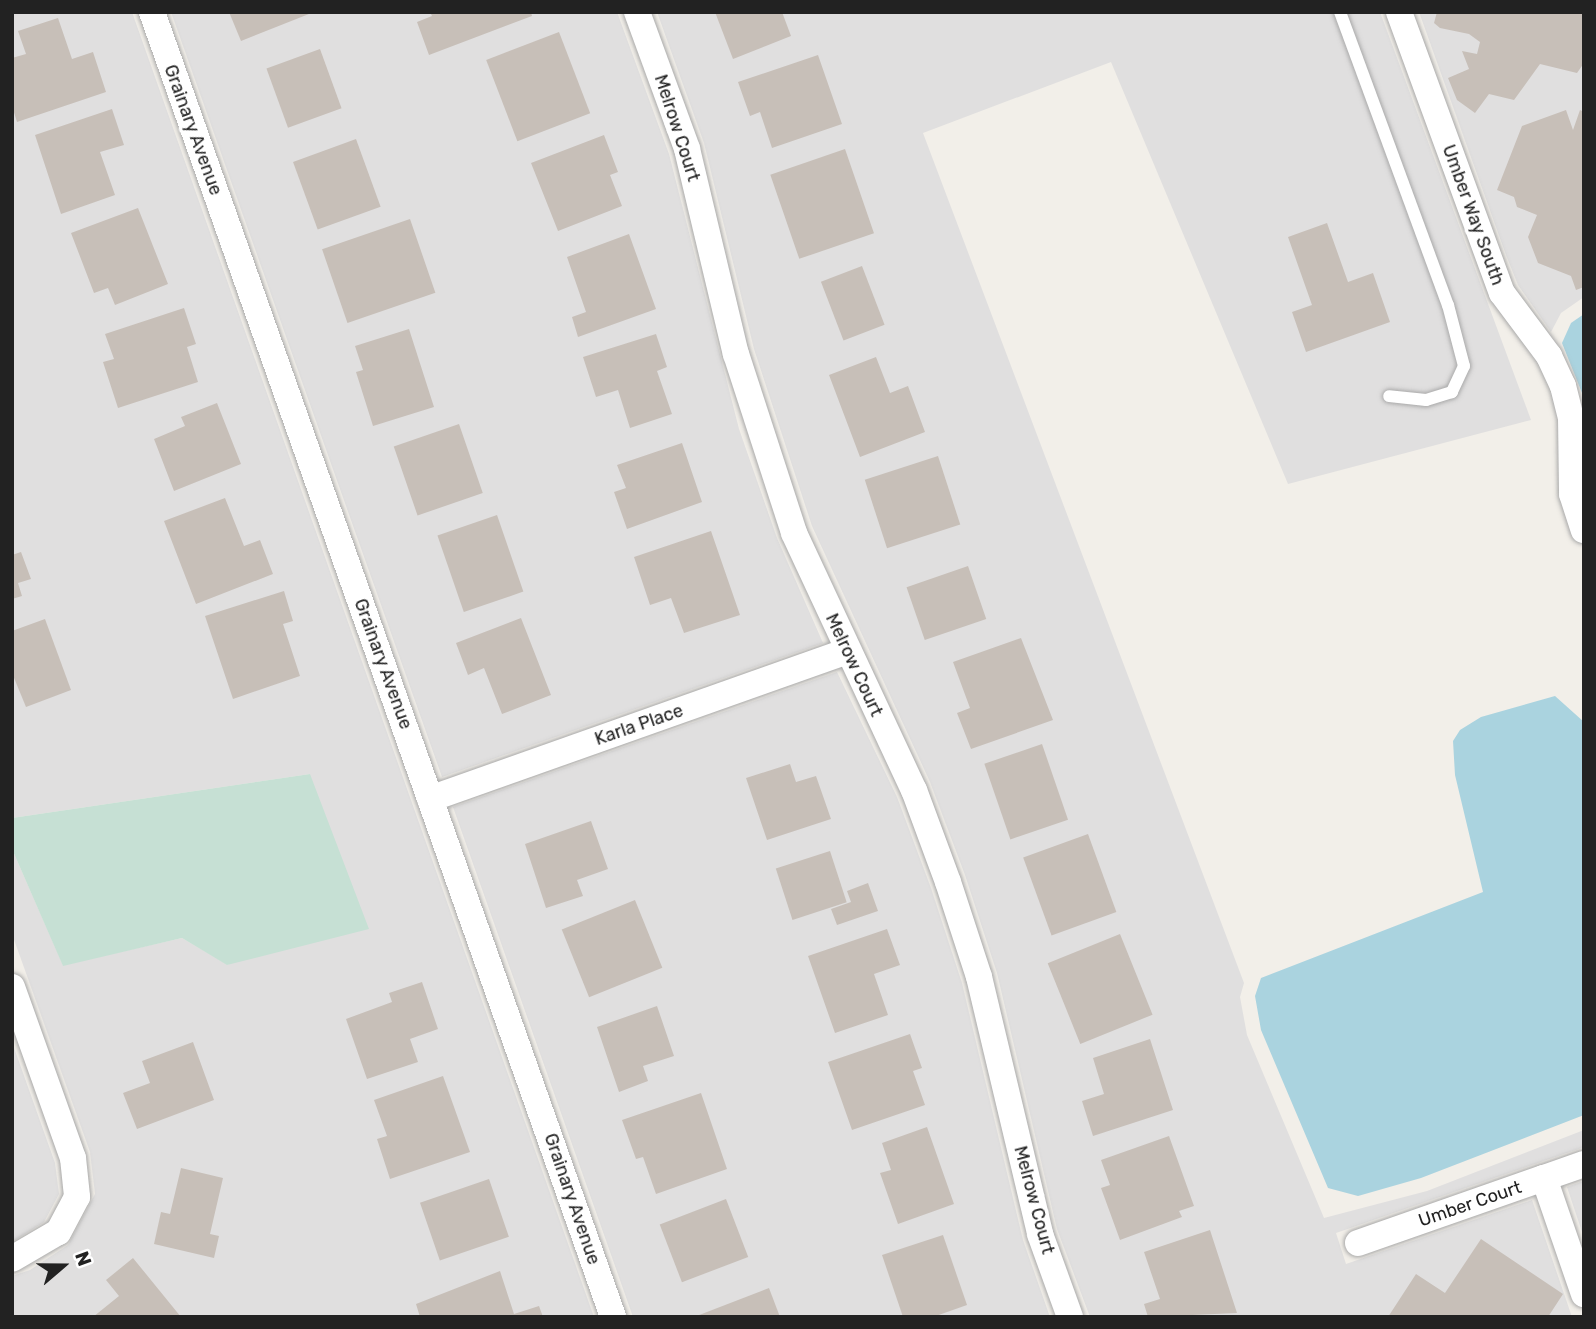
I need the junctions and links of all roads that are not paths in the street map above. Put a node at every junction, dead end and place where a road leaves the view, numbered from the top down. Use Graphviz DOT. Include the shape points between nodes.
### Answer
graph roads {
  1 [pos="152,12"];
  2 [pos="637,12"];
  3 [pos="1340,12"];
  4 [pos="1399,12"];
  5 [pos="1389,396"];
  6 [pos="1577,467"];
  7 [pos="1584,530"];
  8 [pos="847,651"];
  9 [pos="430,799"];
  10 [pos="12,987"];
  11 [pos="1584,1164"];
  12 [pos="1544,1178"];
  13 [pos="1358,1243"];
  14 [pos="12,1259"];
  15 [pos="1584,1294"];
  16 [pos="613,1317"];
  17 [pos="1070,1317"];
  1 -- 9 [label="street, Grainary Avenue"];
  2 -- 8 [label="street, Melrow Court" via="687,149 756,424 794,533"];
  3 -- 5 [label="lane" via="1448,305 1464,366 1452,392 1426,400"];
  4 -- 6 [label="street, Umber Way South" via="1502,293 1549,356 1563,386"];
  6 -- 7 [label="street, Umber Way South" via="1572,494"];
  8 -- 9 [label="street, Karla Place"];
  8 -- 17 [label="street, Melrow Court" via="914,790 948,882 979,977 1040,1234"];
  9 -- 16 [label="street, Grainary Avenue"];
  10 -- 14 [label="street" via="73,1158 78,1197 58,1232"];
  11 -- 12 [label="street"];
  12 -- 13 [label="street, Umber Court"];
  12 -- 15 [label="street, Umber Court"];
}
